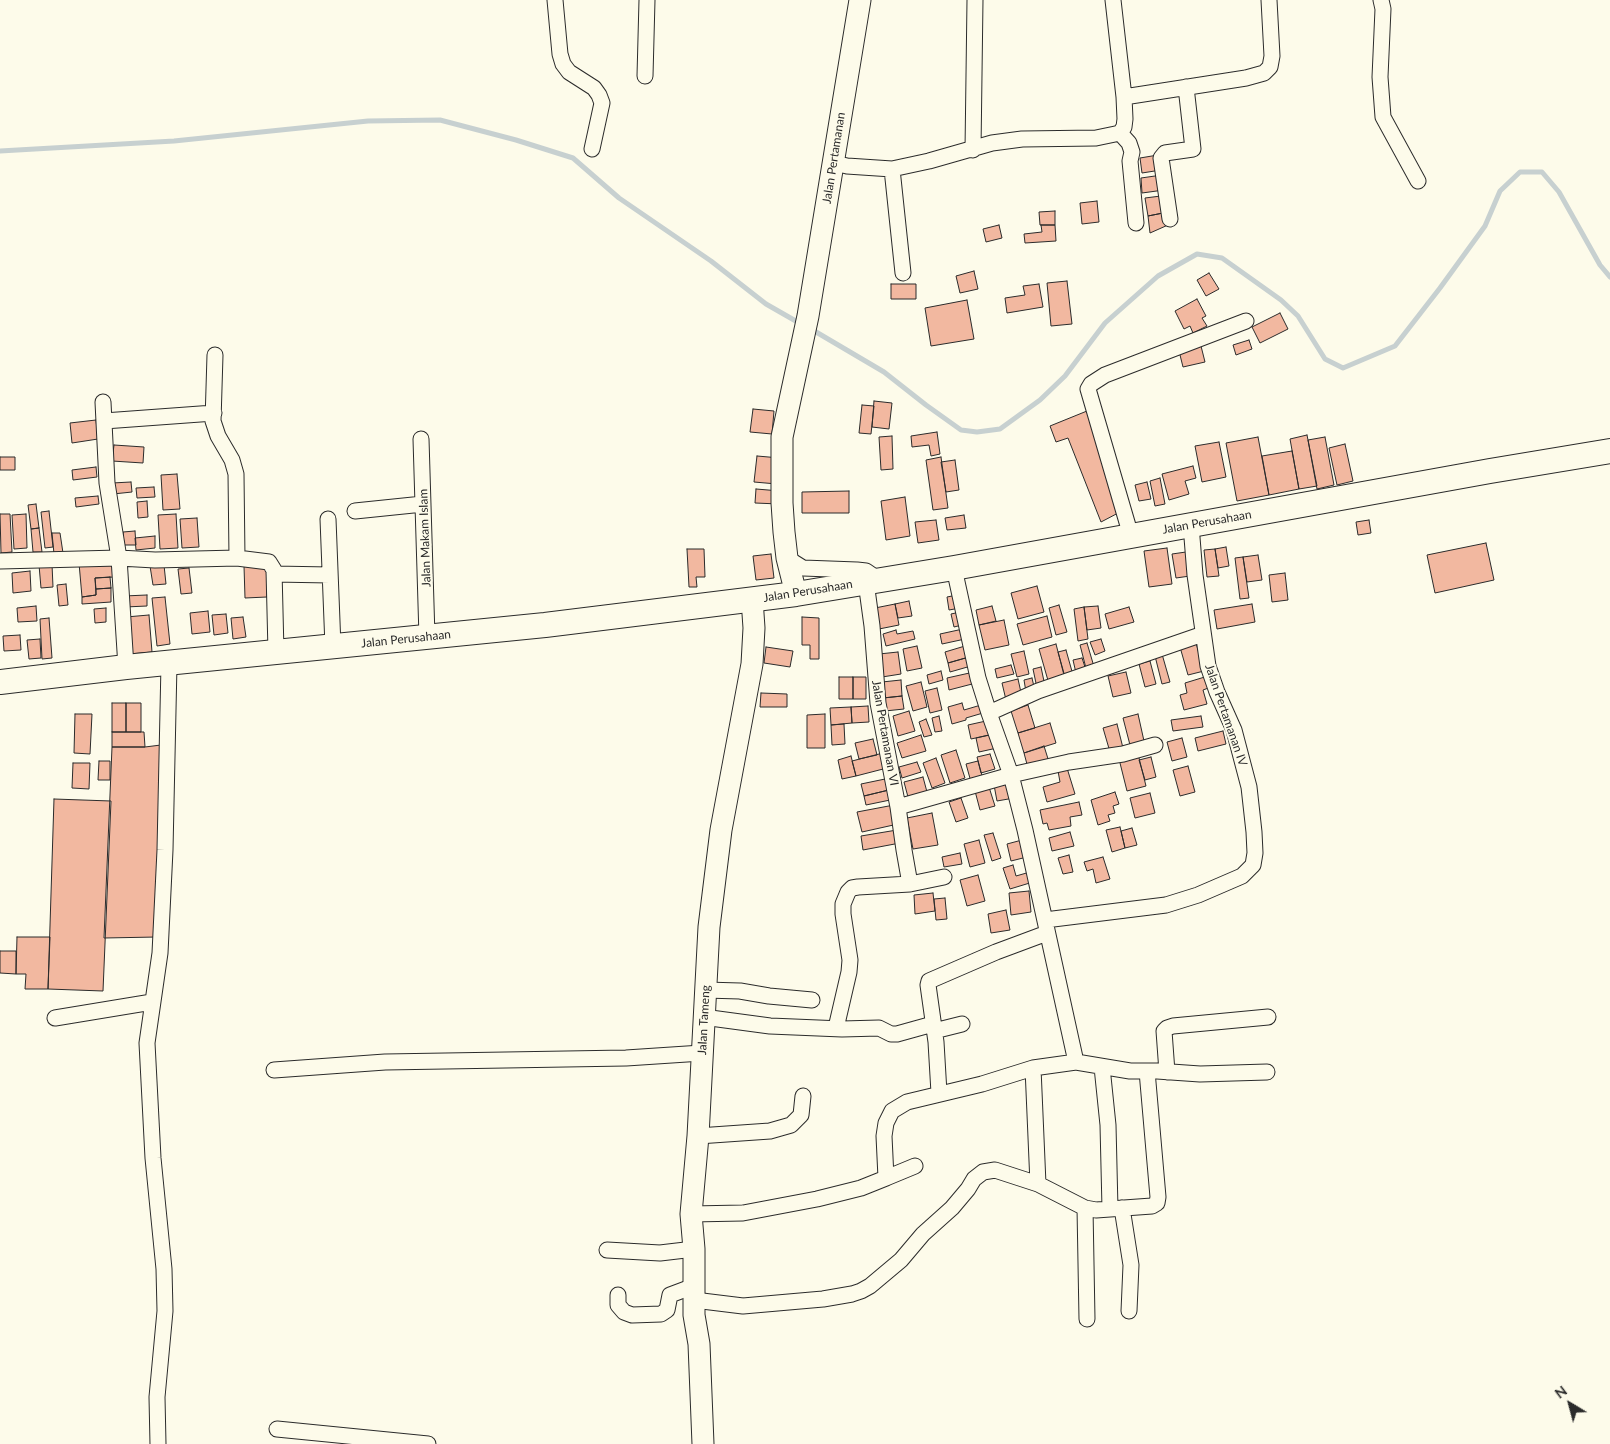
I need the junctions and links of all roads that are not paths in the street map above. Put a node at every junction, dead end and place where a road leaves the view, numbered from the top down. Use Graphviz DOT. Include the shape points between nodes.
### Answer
graph roads {
  1 [pos="555,0"];
  2 [pos="647,0"];
  3 [pos="860,0"];
  4 [pos="975,0"];
  5 [pos="1113,0"];
  6 [pos="1269,0"];
  7 [pos="1381,0"];
  8 [pos="645,76"];
  9 [pos="1186,87"];
  10 [pos="1124,97"];
  11 [pos="1120,133"];
  12 [pos="592,149"];
  13 [pos="973,150"];
  14 [pos="834,163"];
  15 [pos="892,169"];
  16 [pos="1418,181"];
  17 [pos="1170,219"];
  18 [pos="1136,223"];
  19 [pos="903,273"];
  20 [pos="1246,321"];
  21 [pos="215,355"];
  22 [pos="103,402"];
  23 [pos="214,413"];
  24 [pos="104,421"];
  25 [pos="421,439"];
  26 [pos="1610,451"];
  27 [pos="424,504"];
  28 [pos="355,511"];
  29 [pos="328,520"];
  30 [pos="1191,525"];
  31 [pos="1131,536"];
  32 [pos="118,558"];
  33 [pos="237,558"];
  34 [pos="787,558"];
  35 [pos="0,561"];
  36 [pos="954,568"];
  37 [pos="274,574"];
  38 [pos="330,575"];
  39 [pos="873,581"];
  40 [pos="796,594"];
  41 [pos="752,599"];
  42 [pos="1203,634"];
  43 [pos="427,637"];
  44 [pos="332,647"];
  45 [pos="276,652"];
  46 [pos="169,664"];
  47 [pos="126,667"];
  48 [pos="0,682"];
  49 [pos="989,713"];
  50 [pos="1155,745"];
  51 [pos="1011,775"];
  52 [pos="898,806"];
  53 [pos="944,877"];
  54 [pos="910,884"];
  55 [pos="1046,927"];
  56 [pos="705,990"];
  57 [pos="812,1000"];
  58 [pos="152,1002"];
  59 [pos="703,1017"];
  60 [pos="55,1018"];
  61 [pos="1268,1018"];
  62 [pos="962,1024"];
  63 [pos="836,1028"];
  64 [pos="934,1028"];
  65 [pos="702,1053"];
  66 [pos="1076,1062"];
  67 [pos="1102,1067"];
  68 [pos="1033,1068"];
  69 [pos="274,1070"];
  70 [pos="1147,1071"];
  71 [pos="1167,1072"];
  72 [pos="1266,1072"];
  73 [pos="939,1094"];
  74 [pos="803,1096"];
  75 [pos="698,1136"];
  76 [pos="915,1166"];
  77 [pos="886,1178"];
  78 [pos="1038,1184"];
  79 [pos="1086,1208"];
  80 [pos="1116,1208"];
  81 [pos="691,1214"];
  82 [pos="694,1249"];
  83 [pos="607,1250"];
  84 [pos="694,1293"];
  85 [pos="618,1295"];
  86 [pos="1129,1311"];
  87 [pos="1087,1319"];
  88 [pos="277,1429"];
  89 [pos="158,1444"];
  90 [pos="422,1444"];
  91 [pos="428,1444"];
  92 [pos="703,1444"];
  1 -- 12 [label="street" via="563,64 569,72 594,88 602,103"];
  2 -- 8 [label="street"];
  3 -- 14 [label="street, Jalan Pertamanan"];
  4 -- 13 [label="street"];
  5 -- 10 [label="street"];
  6 -- 9 [label="street" via="1270,67 1264,73 1246,78"];
  7 -- 16 [label="street" via="1380,77 1384,117"];
  9 -- 10 [label="street"];
  9 -- 17 [label="street" via="1193,149 1165,153 1161,158"];
  10 -- 11 [label="street" via="1125,119"];
  11 -- 13 [label="street" via="1096,138 1022,139 992,143"];
  11 -- 18 [label="street" via="1132,152"];
  13 -- 15 [label="street"];
  14 -- 15 [label="street"];
  14 -- 34 [label="street, Jalan Pertamanan" via="802,348 782,436 782,503"];
  15 -- 19 [label="street"];
  20 -- 31 [label="street" via="1106,375 1091,384 1088,393"];
  21 -- 23 [label="street"];
  22 -- 24 [label="street"];
  23 -- 24 [label="street"];
  23 -- 33 [label="street" via="218,436 236,474"];
  24 -- 32 [label="street" via="107,483"];
  25 -- 27 [label="street, Jalan Makam Islam"];
  26 -- 30 [label="main road, Jalan Perusahaan"];
  27 -- 28 [label="street"];
  27 -- 43 [label="street, Jalan Makam Islam"];
  29 -- 38 [label="street"];
  30 -- 31 [label="main road, Jalan Perusahaan"];
  30 -- 42 [label="street, Jalan Pertamanan IV"];
  31 -- 36 [label="main road, Jalan Perusahaan"];
  32 -- 33 [label="street"];
  32 -- 35 [label="street"];
  32 -- 47 [label="street"];
  33 -- 37 [label="street" via="269,562"];
  34 -- 39 [label="street" via="803,568 866,571"];
  34 -- 40 [label="street, Jalan Pertamanan"];
  36 -- 39 [label="main road, Jalan Perusahaan"];
  36 -- 49 [label="street"];
  37 -- 38 [label="street"];
  37 -- 45 [label="street"];
  38 -- 44 [label="street"];
  39 -- 40 [label="main road, Jalan Perusahaan"];
  39 -- 52 [label="street, Jalan Pertamanan VI" via="872,626 878,703"];
  40 -- 41 [label="main road, Jalan Perusahaan"];
  41 -- 43 [label="main road, Jalan Perusahaan"];
  41 -- 56 [label="street, Jalan Tameng" via="752,664 721,830"];
  42 -- 49 [label="street" via="1038,691"];
  42 -- 55 [label="street, Jalan Pertamanan IV" via="1208,666 1234,730 1249,787 1255,853 1253,865 1242,876 1166,905"];
  43 -- 44 [label="main road, Jalan Perusahaan"];
  44 -- 45 [label="main road, Jalan Perusahaan"];
  45 -- 46 [label="main road, Jalan Perusahaan"];
  46 -- 47 [label="main road, Jalan Perusahaan"];
  46 -- 58 [label="street" via="160,953"];
  47 -- 48 [label="main road, Jalan Perusahaan"];
  49 -- 51 [label="street"];
  50 -- 51 [label="street"];
  51 -- 52 [label="street"];
  51 -- 55 [label="street"];
  52 -- 54 [label="street, Jalan Pertamanan VI"];
  53 -- 54 [label="street"];
  54 -- 63 [label="street" via="858,887 848,892 843,914 849,972"];
  55 -- 64 [label="street, Jalan Pertamanan IV" via="929,981"];
  55 -- 66 [label="street"];
  56 -- 57 [label="street"];
  56 -- 59 [label="street, Jalan Tameng"];
  58 -- 60 [label="street"];
  58 -- 89 [label="street" via="147,1043 148,1077 165,1311 157,1397"];
  59 -- 63 [label="street" via="770,1026"];
  59 -- 65 [label="street, Jalan Tameng"];
  61 -- 71 [label="street" via="1167,1028 1164,1031"];
  62 -- 64 [label="street"];
  63 -- 64 [label="street" via="879,1028 897,1034"];
  64 -- 73 [label="street"];
  65 -- 69 [label="street" via="626,1058 385,1062"];
  65 -- 75 [label="street, Jalan Tameng"];
  66 -- 67 [label="street"];
  66 -- 68 [label="street"];
  67 -- 70 [label="street" via="1130,1072"];
  67 -- 80 [label="street"];
  68 -- 73 [label="street"];
  68 -- 78 [label="street"];
  70 -- 71 [label="street"];
  70 -- 80 [label="street" via="1157,1203"];
  71 -- 72 [label="street"];
  73 -- 77 [label="street" via="907,1102 888,1116 884,1136"];
  74 -- 75 [label="street" via="802,1115 791,1125 770,1131"];
  75 -- 81 [label="street, Jalan Tameng"];
  76 -- 77 [label="street"];
  77 -- 81 [label="street" via="862,1188 747,1212"];
  78 -- 79 [label="street"];
  78 -- 84 [label="street" via="995,1170 983,1172 901,1260 870,1286 852,1294 744,1306"];
  79 -- 80 [label="street"];
  79 -- 87 [label="street"];
  80 -- 86 [label="street" via="1131,1266"];
  81 -- 82 [label="street, Jalan Tameng"];
  82 -- 83 [label="street" via="660,1253"];
  82 -- 84 [label="street, Jalan Tameng"];
  84 -- 85 [label="street" via="670,1294 667,1310 660,1314 632,1315 618,1305"];
  84 -- 92 [label="street, Jalan Tameng"];
  88 -- 90 [label="street"];
  90 -- 91 [label="street"];
}
